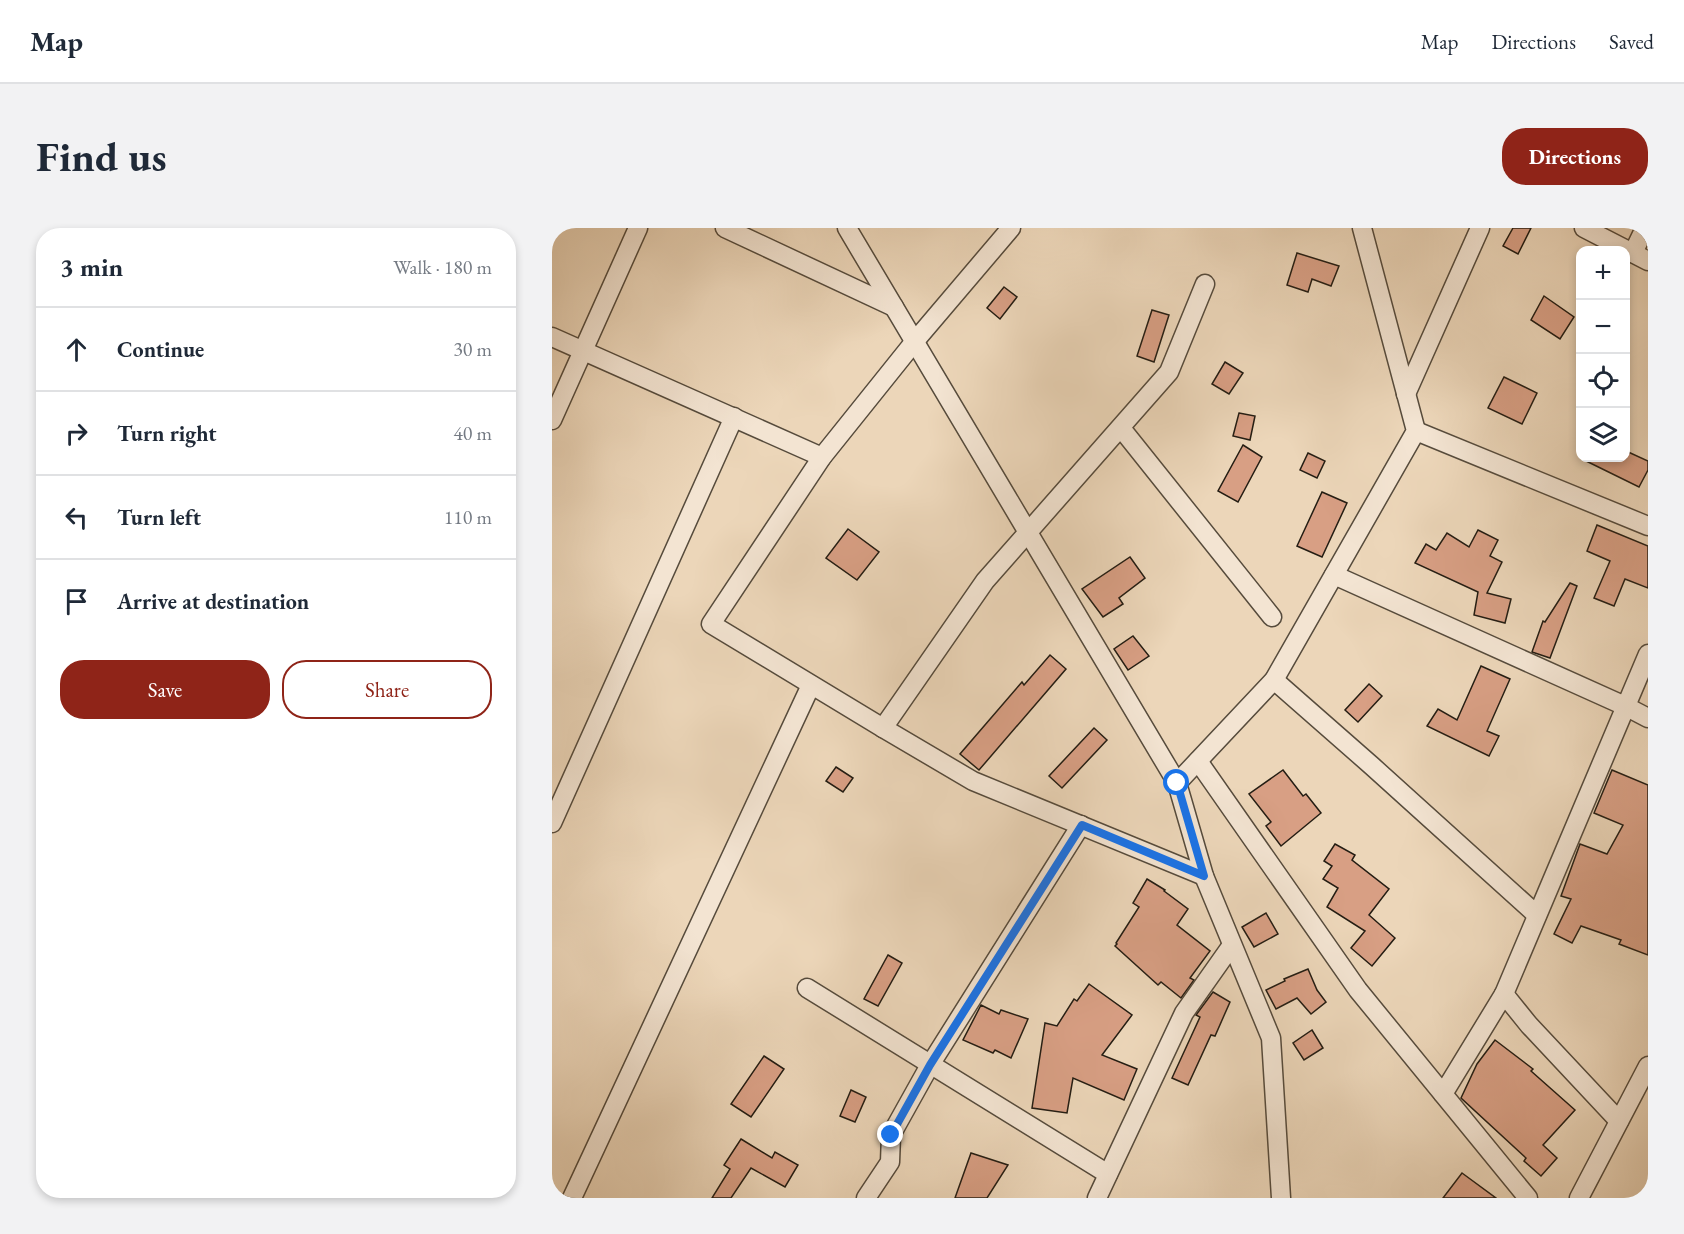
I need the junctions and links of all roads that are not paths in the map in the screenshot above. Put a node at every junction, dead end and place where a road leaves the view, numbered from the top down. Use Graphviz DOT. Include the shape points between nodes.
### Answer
graph roads {
  1 [pos="638,228"];
  2 [pos="725,228"];
  3 [pos="847,228"];
  4 [pos="1011,228"];
  5 [pos="1362,228"];
  6 [pos="1480,228"];
  7 [pos="1584,228"];
  8 [pos="1646,228"];
  9 [pos="1641,257"];
  10 [pos="1205,284"];
  11 [pos="894,307"];
  12 [pos="552,337"];
  13 [pos="915,342"];
  14 [pos="583,351"];
  15 [pos="1406,394"];
  16 [pos="734,417"];
  17 [pos="552,420"];
  18 [pos="1121,428"];
  19 [pos="1416,431"];
  20 [pos="822,457"];
  21 [pos="1648,526"];
  22 [pos="1028,531"];
  23 [pos="1334,575"];
  24 [pos="1272,617"];
  25 [pos="1648,654"];
  26 [pos="1274,680"];
  27 [pos="811,685"];
  28 [pos="1625,706"];
  29 [pos="1648,718"];
  30 [pos="883,729"];
  31 [pos="1198,761"];
  32 [pos="1177,783"];
  33 [pos="552,823"];
  34 [pos="1082,825"];
  35 [pos="1204,876"];
  36 [pos="1537,915"];
  37 [pos="1232,945"];
  38 [pos="807,988"];
  39 [pos="1504,994"];
  40 [pos="930,1065"];
  41 [pos="1648,1066"];
  42 [pos="1443,1094"];
  43 [pos="1619,1121"];
  44 [pos="1108,1174"];
  45 [pos="572,1198"];
  46 [pos="866,1198"];
  47 [pos="1097,1198"];
  48 [pos="1281,1198"];
  49 [pos="1528,1198"];
  50 [pos="1579,1198"];
  1 -- 14 [label="street"];
  2 -- 11 [label="street"];
  3 -- 11 [label="street"];
  4 -- 13 [label="street"];
  5 -- 15 [label="street"];
  6 -- 15 [label="street"];
  7 -- 9 [label="street"];
  8 -- 9 [label="street"];
  10 -- 18 [label="street" via="1169,372"];
  11 -- 13 [label="street"];
  12 -- 14 [label="street"];
  13 -- 20 [label="street"];
  13 -- 22 [label="street"];
  14 -- 16 [label="street"];
  14 -- 17 [label="street"];
  15 -- 19 [label="street"];
  16 -- 20 [label="street"];
  16 -- 33 [label="street"];
  18 -- 22 [label="street"];
  18 -- 24 [label="street"];
  19 -- 21 [label="street"];
  19 -- 23 [label="street"];
  20 -- 27 [label="street" via="711,624"];
  22 -- 30 [label="street" via="985,581"];
  22 -- 32 [label="street"];
  23 -- 26 [label="street"];
  23 -- 28 [label="street"];
  25 -- 28 [label="street"];
  26 -- 31 [label="street"];
  26 -- 36 [label="street"];
  27 -- 30 [label="street"];
  27 -- 45 [label="street"];
  28 -- 29 [label="street"];
  28 -- 36 [label="street"];
  30 -- 34 [label="street" via="974,781"];
  31 -- 32 [label="street"];
  31 -- 42 [label="street" via="1359,990"];
  32 -- 35 [label="street"];
  34 -- 35 [label="street"];
  34 -- 40 [label="street"];
  35 -- 37 [label="street"];
  36 -- 39 [label="street"];
  37 -- 44 [label="street" via="1184,1013"];
  37 -- 48 [label="street" via="1271,1038"];
  38 -- 40 [label="street"];
  39 -- 42 [label="street"];
  39 -- 43 [label="street"];
  40 -- 44 [label="street"];
  40 -- 46 [label="street" via="891,1135 890,1162"];
  41 -- 43 [label="street"];
  42 -- 49 [label="street"];
  43 -- 50 [label="street"];
  44 -- 47 [label="street"];
}
